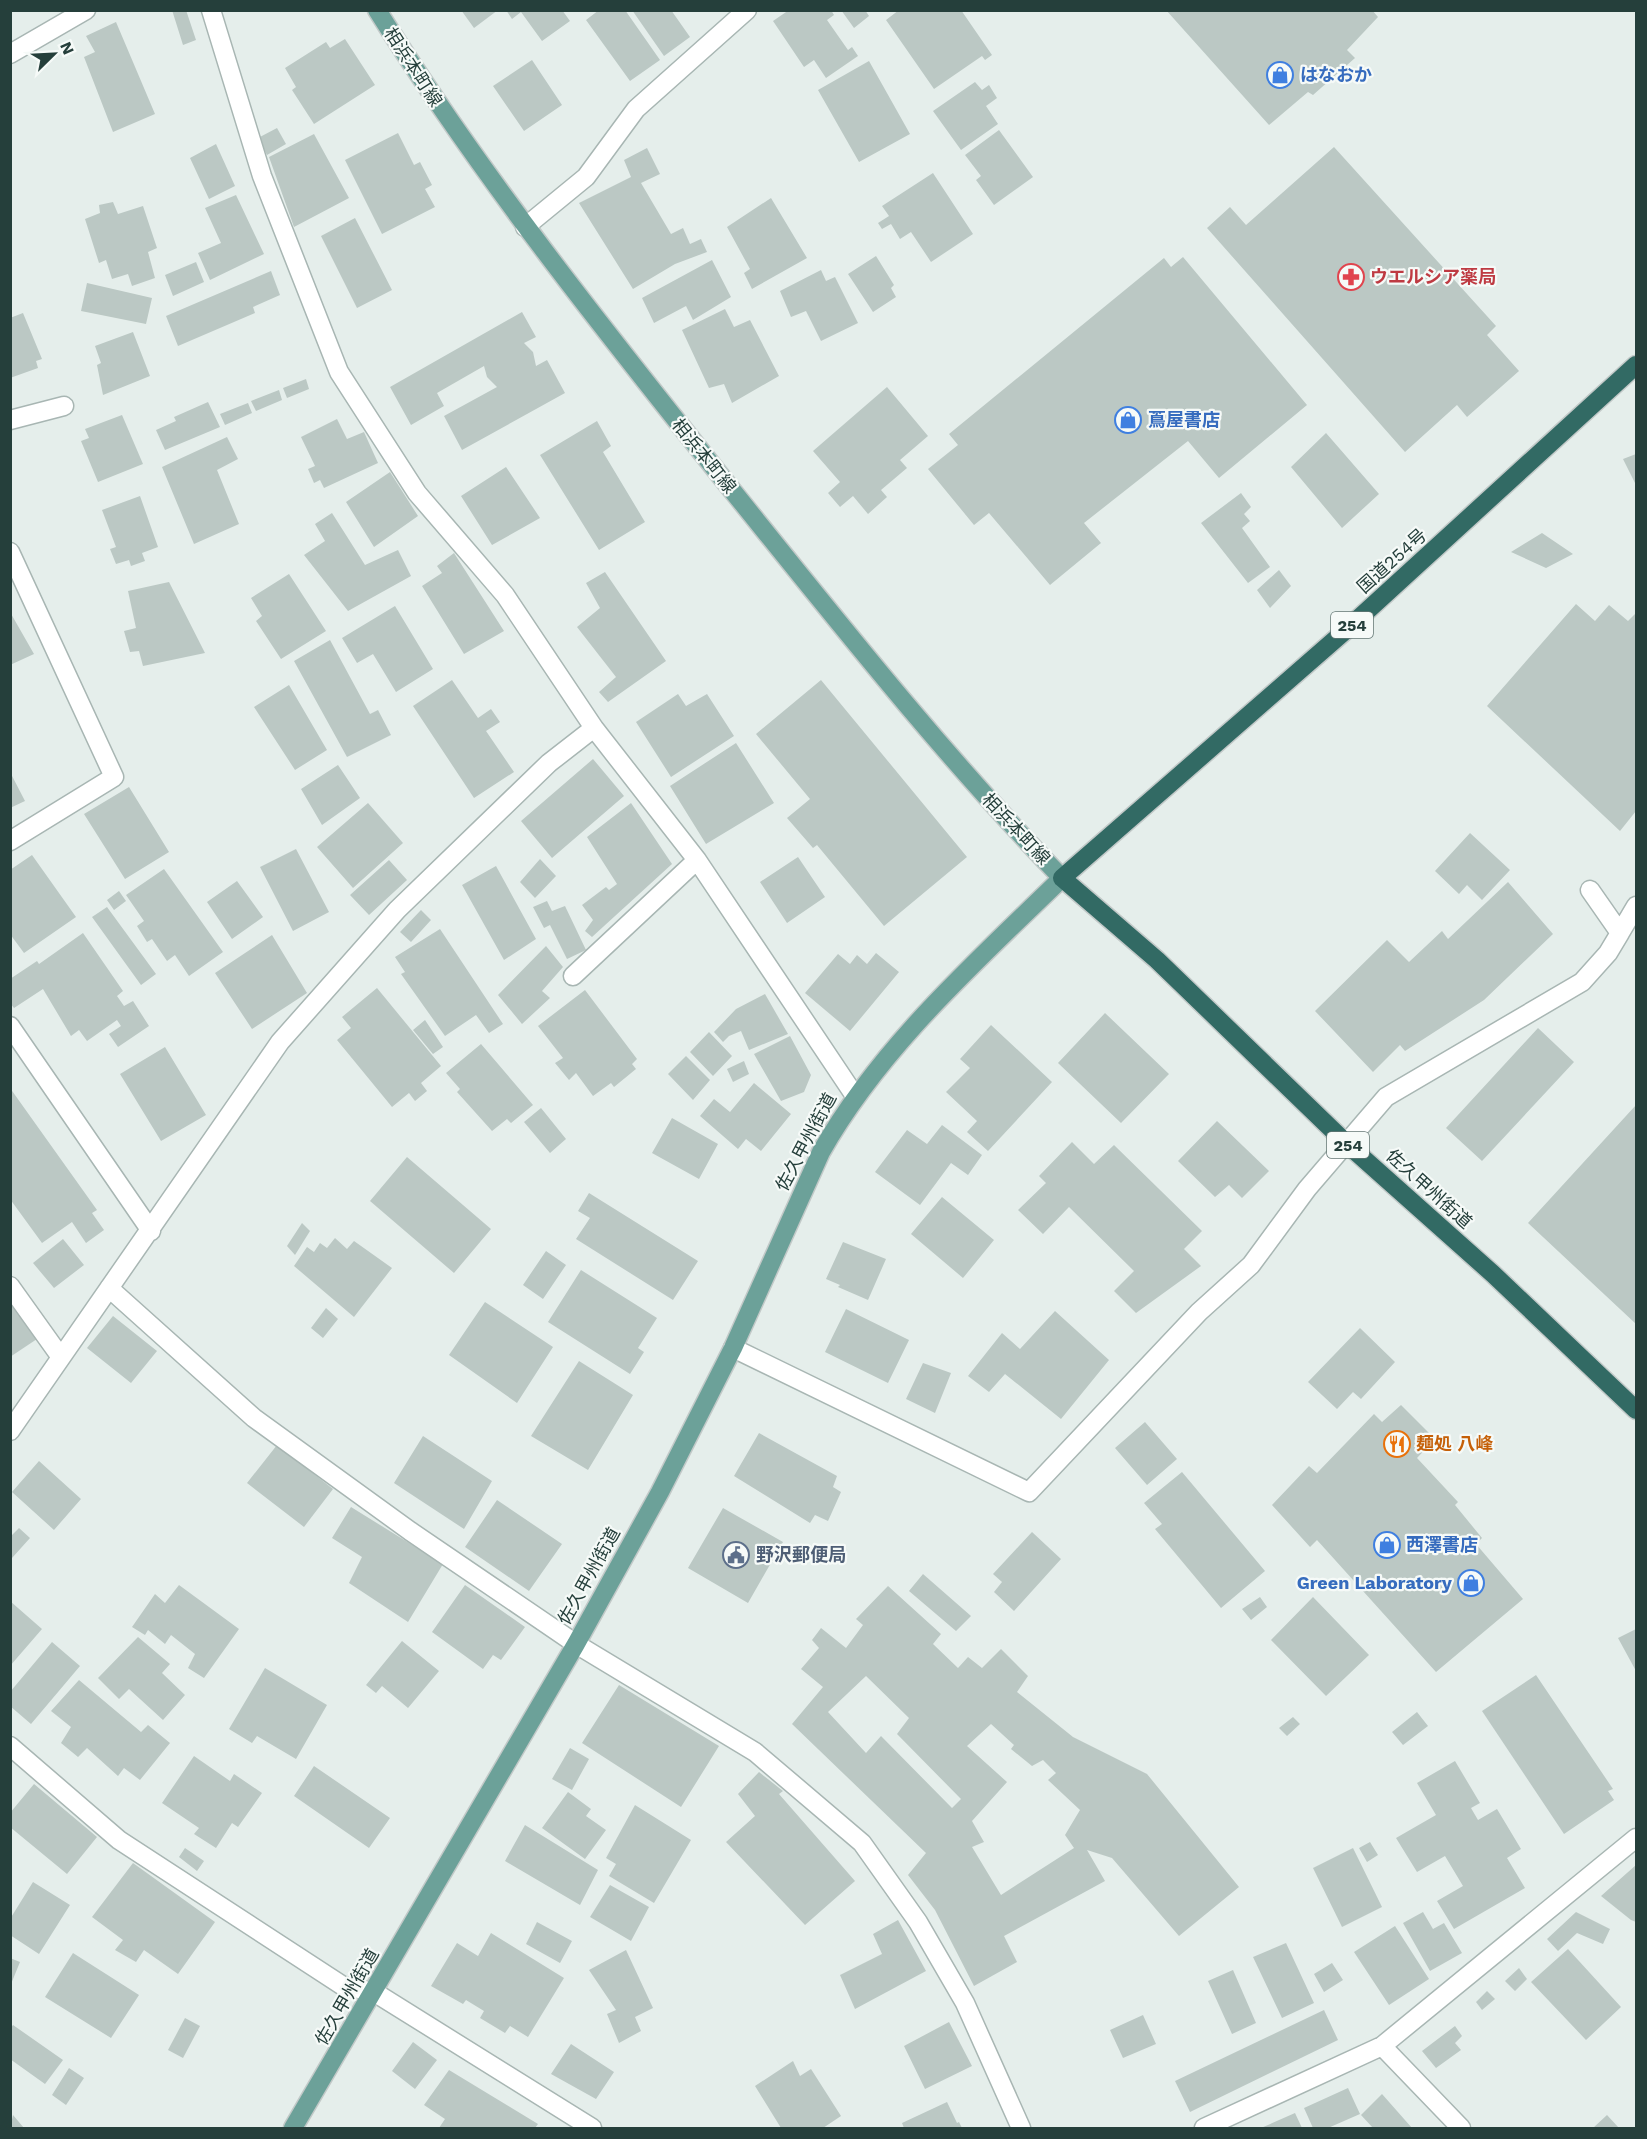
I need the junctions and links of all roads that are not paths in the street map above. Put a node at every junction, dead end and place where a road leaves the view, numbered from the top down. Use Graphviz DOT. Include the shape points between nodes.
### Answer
graph roads {
  1 [pos="86,10"];
  2 [pos="211,10"];
  3 [pos="747,10"];
  4 [pos="378,11"];
  5 [pos="10,54"];
  6 [pos="525,227"];
  7 [pos="1636,365"];
  8 [pos="64,406"];
  9 [pos="10,420"];
  10 [pos="10,552"];
  11 [pos="594,728"];
  12 [pos="10,841"];
  13 [pos="697,860"];
  14 [pos="1062,878"];
  15 [pos="1590,890"];
  16 [pos="1636,906"];
  17 [pos="1620,933"];
  18 [pos="573,976"];
  19 [pos="10,1026"];
  20 [pos="855,1095"];
  21 [pos="1346,1143"];
  22 [pos="151,1231"];
  23 [pos="10,1286"];
  24 [pos="109,1288"];
  25 [pos="733,1348"];
  26 [pos="60,1356"];
  27 [pos="1636,1410"];
  28 [pos="10,1431"];
  29 [pos="576,1644"];
  30 [pos="10,1746"];
  31 [pos="1636,1838"];
  32 [pos="374,1992"];
  33 [pos="1382,2046"];
  34 [pos="293,2128"];
  35 [pos="592,2128"];
  36 [pos="1021,2128"];
  37 [pos="1204,2128"];
  38 [pos="1461,2128"];
  1 -- 5 [label="street"];
  2 -- 11 [label="street" via="262,176 339,372 417,493 505,595"];
  3 -- 6 [label="street" via="636,109 585,177"];
  4 -- 6 [label="main road, 相浜本町線" via="452,127"];
  6 -- 14 [label="main road, 相浜本町線" via="769,537 936,741"];
  7 -- 14 [label="highway, 国道254号 / 254" via="1363,615"];
  8 -- 9 [label="street"];
  10 -- 12 [label="street" via="114,777"];
  11 -- 13 [label="street"];
  11 -- 22 [label="street" via="549,763 397,910 288,1033"];
  13 -- 18 [label="street"];
  13 -- 20 [label="street"];
  14 -- 20 [label="main road, 佐久甲州街道" via="948,989"];
  14 -- 21 [label="highway, 佐久甲州街道 / 254" via="1157,960"];
  15 -- 17 [label="street"];
  16 -- 17 [label="street"];
  17 -- 21 [label="street" via="1582,982 1386,1097"];
  19 -- 22 [label="street"];
  20 -- 25 [label="main road, 佐久甲州街道" via="821,1152"];
  21 -- 25 [label="street" via="1251,1265 1199,1312 1029,1492"];
  21 -- 27 [label="highway, 佐久甲州街道 / 254" via="1493,1274"];
  22 -- 24 [label="street"];
  23 -- 26 [label="street"];
  24 -- 26 [label="street"];
  24 -- 29 [label="street" via="254,1418"];
  25 -- 29 [label="main road, 佐久甲州街道"];
  26 -- 28 [label="street"];
  29 -- 32 [label="main road, 佐久甲州街道"];
  29 -- 36 [label="street" via="755,1752 862,1843 918,1922 965,2003"];
  30 -- 32 [label="street" via="119,1840 343,1986"];
  31 -- 33 [label="street"];
  32 -- 34 [label="main road, 佐久甲州街道"];
  32 -- 35 [label="street"];
  33 -- 37 [label="street"];
  33 -- 38 [label="street"];
}
